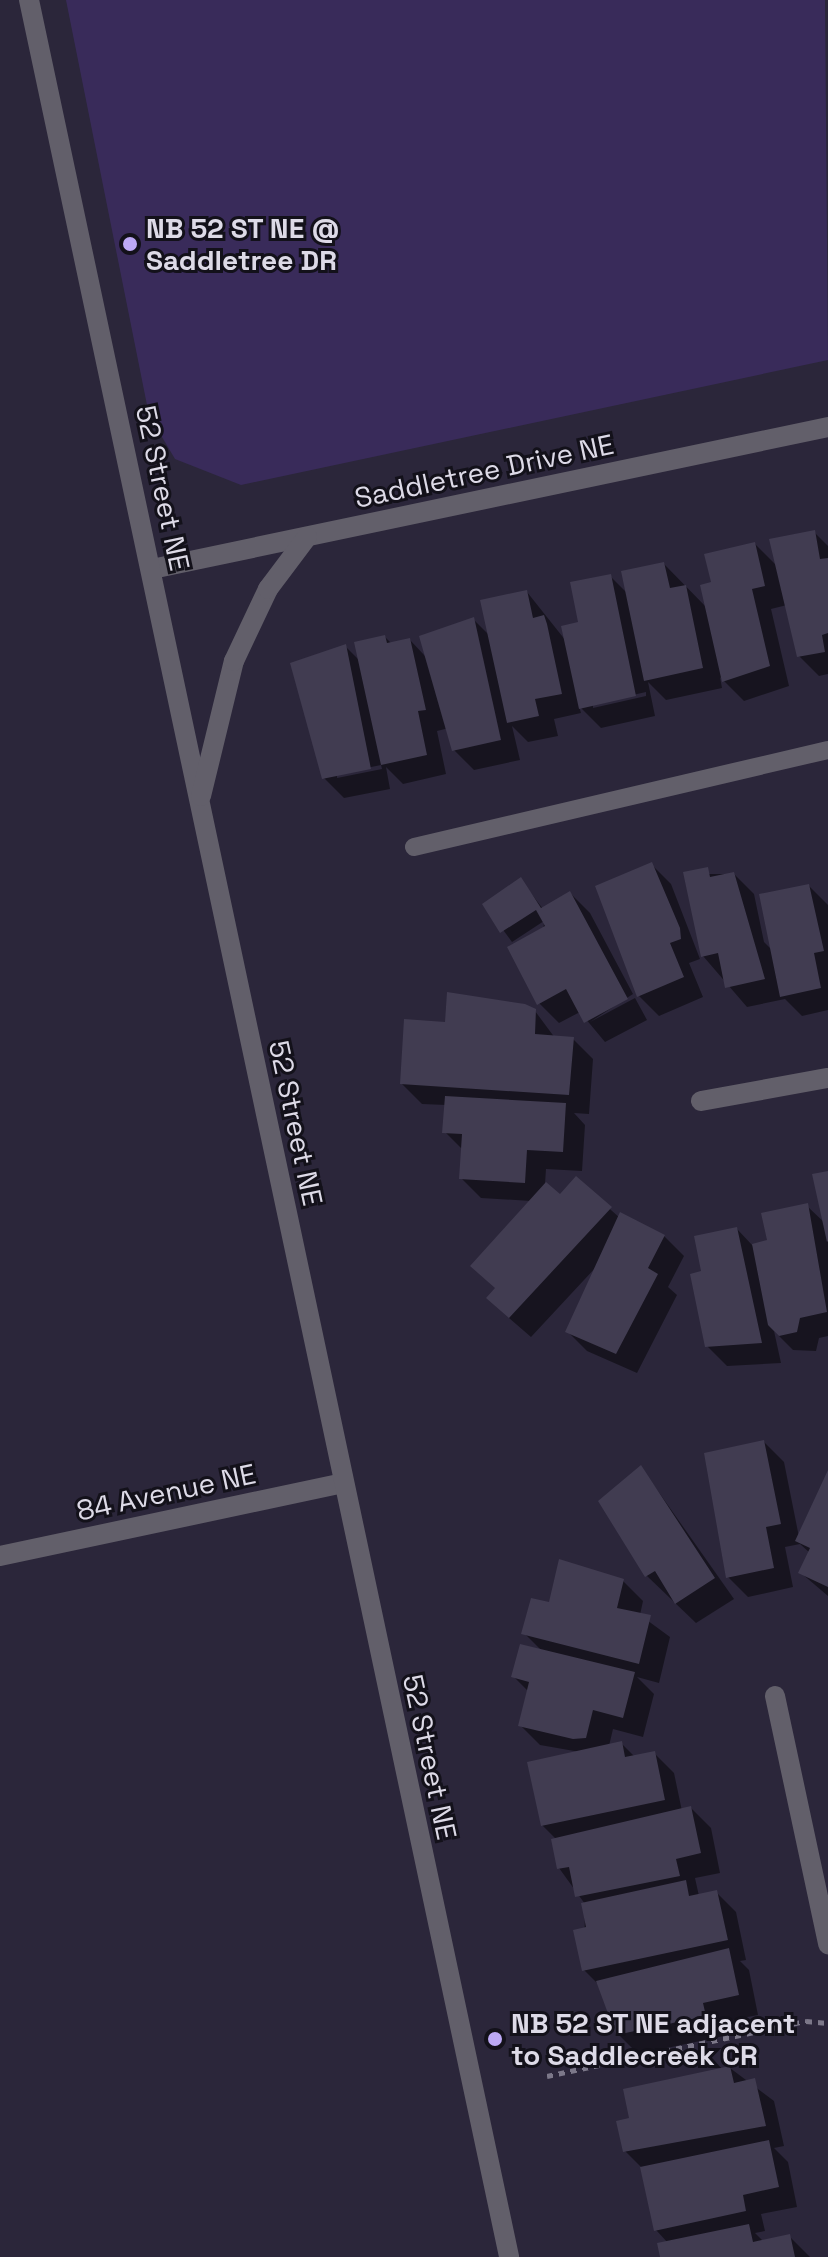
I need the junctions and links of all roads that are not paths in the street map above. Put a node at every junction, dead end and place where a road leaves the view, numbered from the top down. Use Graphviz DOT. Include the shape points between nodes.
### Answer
graph roads {
  1 [pos="29,0"];
  2 [pos="828,427"];
  3 [pos="307,537"];
  4 [pos="152,569"];
  5 [pos="828,750"];
  6 [pos="200,804"];
  7 [pos="414,847"];
  8 [pos="828,1078"];
  9 [pos="701,1101"];
  10 [pos="343,1483"];
  11 [pos="0,1556"];
  12 [pos="775,1696"];
  13 [pos="828,1944"];
  14 [pos="509,2257"];
  1 -- 4 [label="street, 52 Street NE"];
  2 -- 3 [label="street, Saddletree Drive NE"];
  3 -- 4 [label="street, Saddletree Drive NE"];
  3 -- 6 [label="street" via="268,589 234,661"];
  4 -- 6 [label="street, 52 Street NE"];
  5 -- 7 [label="lane"];
  6 -- 10 [label="street, 52 Street NE"];
  8 -- 9 [label="street"];
  10 -- 11 [label="street, 84 Avenue NE"];
  10 -- 14 [label="street, 52 Street NE"];
  12 -- 13 [label="street"];
}
